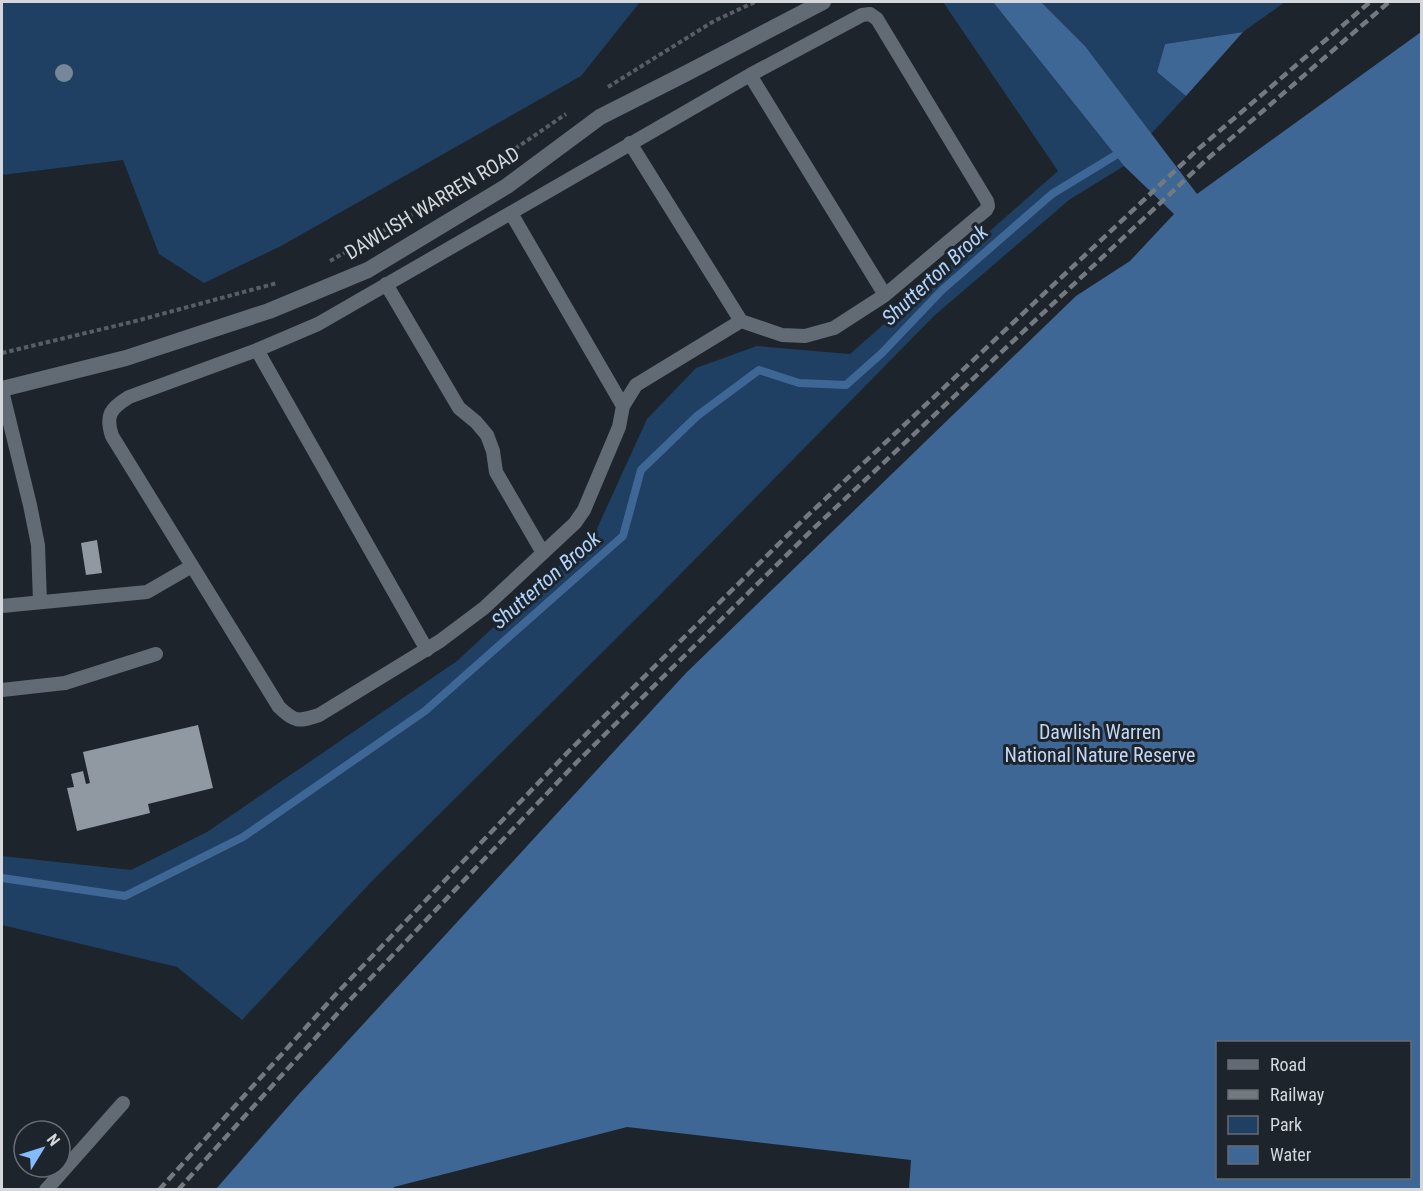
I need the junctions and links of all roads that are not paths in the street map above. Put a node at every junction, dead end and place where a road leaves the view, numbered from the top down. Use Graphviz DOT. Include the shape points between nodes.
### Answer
graph roads {
  1 [pos="823,2"];
  2 [pos="750,75"];
  3 [pos="630,143"];
  4 [pos="511,213"];
  5 [pos="386,284"];
  6 [pos="885,294"];
  7 [pos="741,321"];
  8 [pos="257,350"];
  9 [pos="2,390"];
  10 [pos="623,406"];
  11 [pos="543,553"];
  12 [pos="192,566"];
  13 [pos="40,602"];
  14 [pos="2,606"];
  15 [pos="427,650"];
  16 [pos="156,654"];
  17 [pos="2,690"];
  18 [pos="123,1103"];
  19 [pos="46,1190"];
  1 -- 9 [label="street, DAWLISH WARREN ROAD" via="600,117 507,186 368,270 269,311 137,355"];
  2 -- 3 [label="lane"];
  2 -- 6 [label="lane"];
  2 -- 6 [label="lane" via="862,15 870,14 877,19 988,206"];
  3 -- 4 [label="lane"];
  3 -- 7 [label="lane"];
  4 -- 5 [label="lane"];
  4 -- 10 [label="lane"];
  5 -- 8 [label="lane" via="318,324"];
  5 -- 11 [label="lane" via="459,408 488,435 496,472"];
  6 -- 7 [label="lane" via="834,328 805,336 782,335"];
  7 -- 10 [label="lane" via="636,385"];
  8 -- 12 [label="lane" via="129,397 110,414 112,436"];
  8 -- 15 [label="lane"];
  9 -- 13 [label="lane" via="38,545"];
  10 -- 11 [label="lane" via="619,427 584,510"];
  11 -- 15 [label="lane" via="484,608"];
  12 -- 13 [label="lane" via="147,592"];
  12 -- 15 [label="lane" via="279,707 292,719 319,715"];
  13 -- 14 [label="lane"];
  16 -- 17 [label="lane" via="65,683"];
  18 -- 19 [label="lane"];
}
